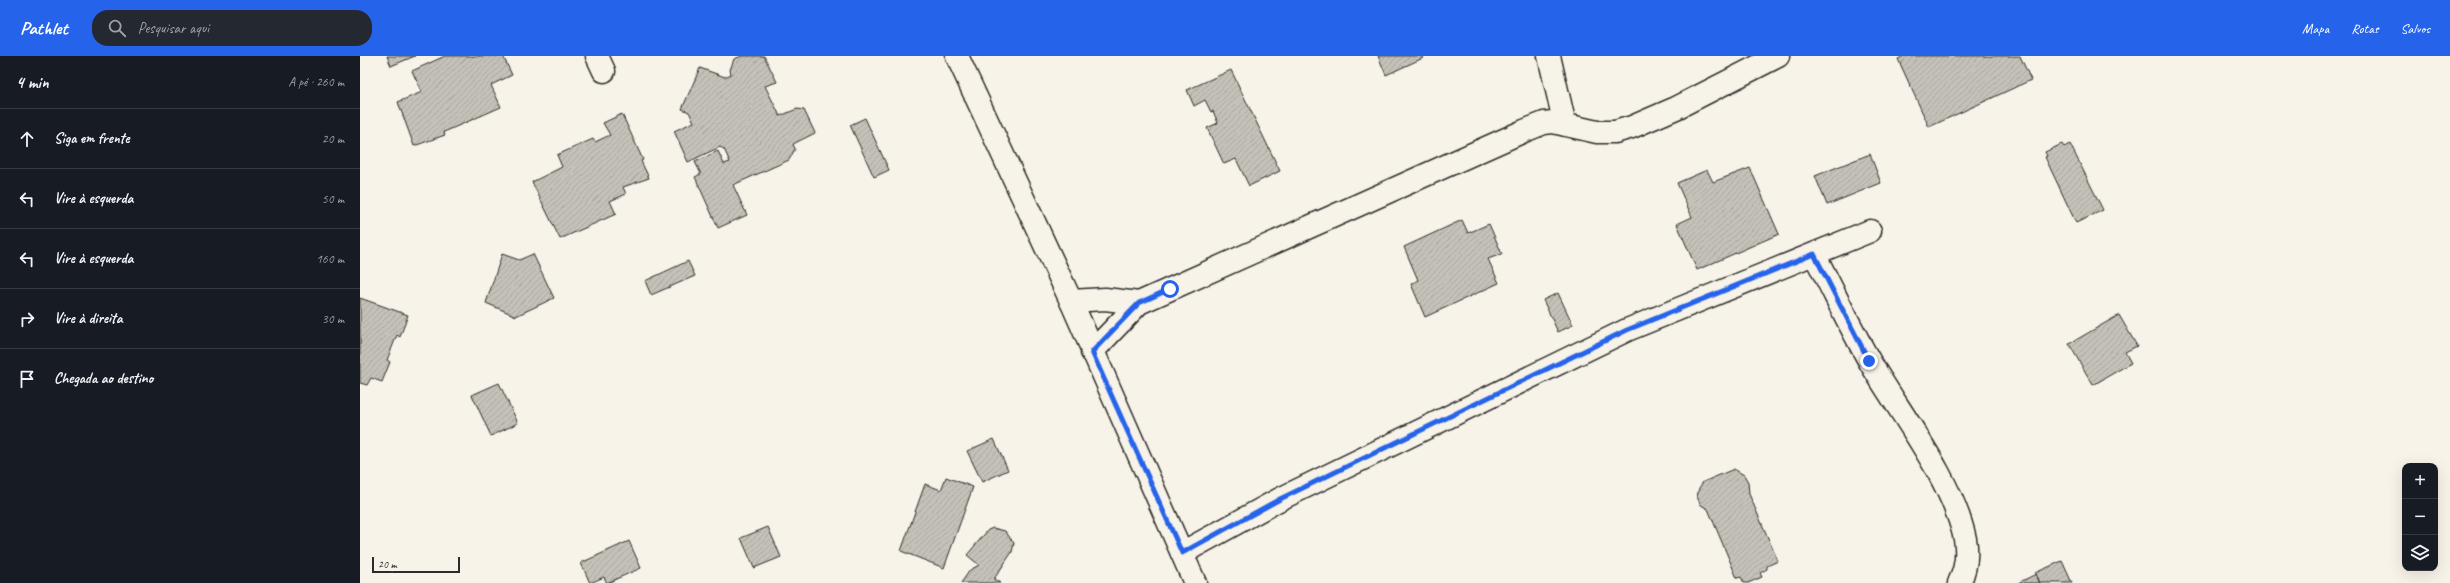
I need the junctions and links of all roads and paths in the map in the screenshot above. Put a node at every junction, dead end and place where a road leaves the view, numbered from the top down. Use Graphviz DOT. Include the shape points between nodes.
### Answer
graph roads {
  1 [pos="957,56"];
  2 [pos="1549,56"];
  3 [pos="1778,56"];
  4 [pos="1565,125"];
  5 [pos="1870,231"];
  6 [pos="1814,254"];
  7 [pos="1071,301"];
  8 [pos="1139,303"];
  9 [pos="1092,352"];
  10 [pos="1182,553"];
  11 [pos="1195,583"];
  12 [pos="1959,583"];
  1 -- 7 [label="street"];
  2 -- 4 [label="street"];
  3 -- 4 [label="street" via="1676,108 1632,127 1615,132 1597,132"];
  4 -- 8 [label="street" via="1544,123 1524,131"];
  5 -- 6 [label="street"];
  6 -- 10 [label="street" via="1627,330 1280,499"];
  6 -- 12 [label="street" via="1869,361 1943,481 1965,539 1967,557"];
  7 -- 8 [label="street" via="1105,299"];
  7 -- 9 [label="street"];
  8 -- 9 [label="street"];
  9 -- 10 [label="street"];
  10 -- 11 [label="street"];
}
